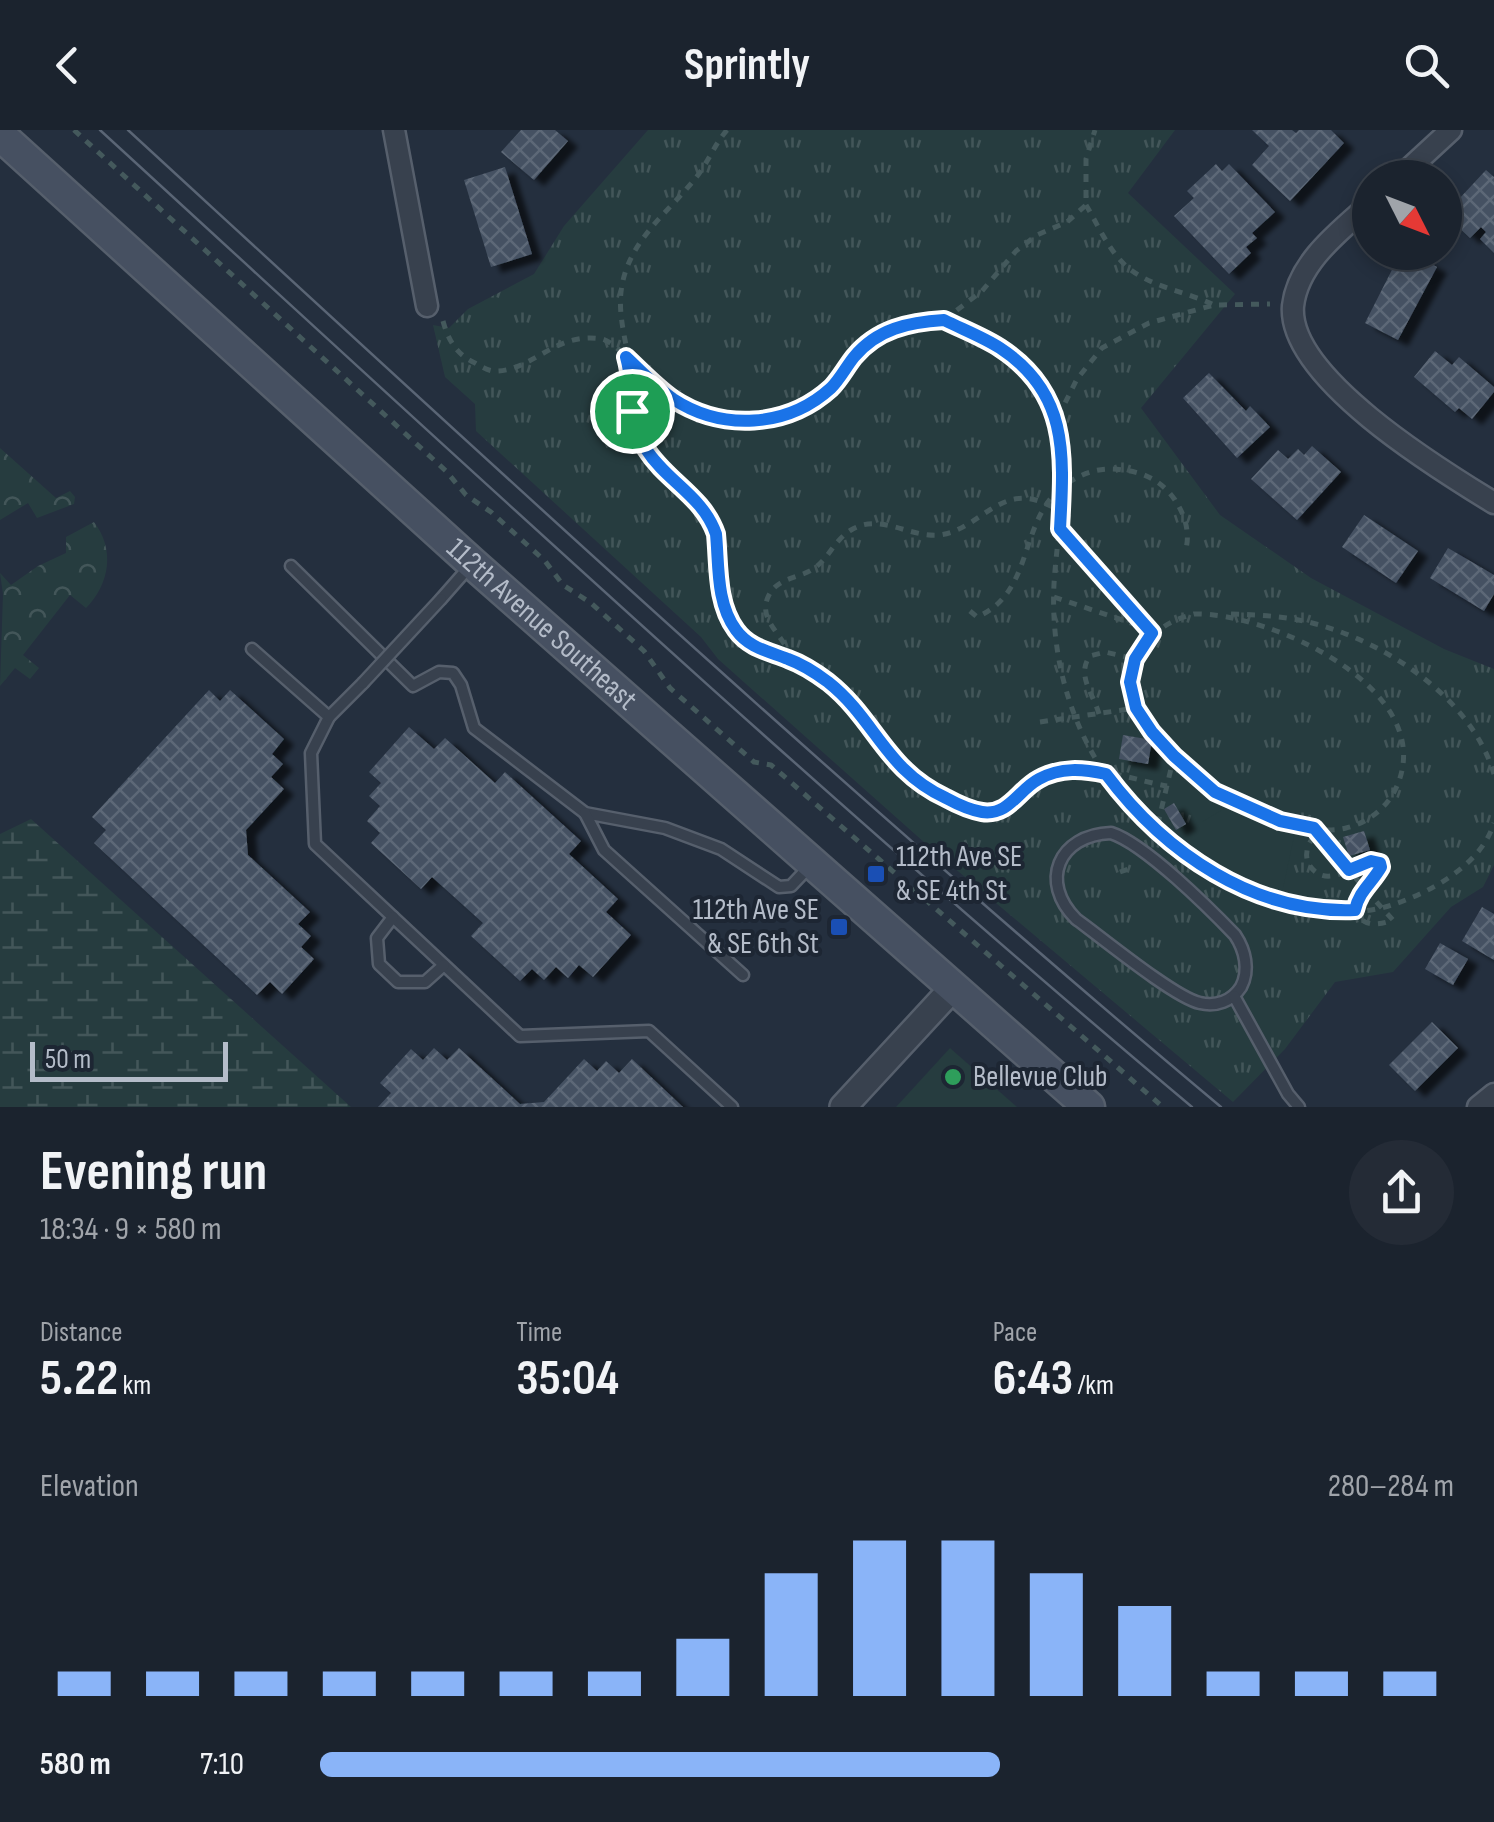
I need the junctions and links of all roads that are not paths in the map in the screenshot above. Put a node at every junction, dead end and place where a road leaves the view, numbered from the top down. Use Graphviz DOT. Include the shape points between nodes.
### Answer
graph roads {
  1 [pos="394,130"];
  2 [pos="1451,130"];
  3 [pos="0,135"];
  4 [pos="1418,160"];
  5 [pos="1352,221"];
  6 [pos="427,306"];
  7 [pos="1494,503"];
  8 [pos="472,564"];
  9 [pos="291,566"];
  10 [pos="252,649"];
  11 [pos="329,718"];
  12 [pos="585,814"];
  13 [pos="812,864"];
  14 [pos="392,917"];
  15 [pos="444,965"];
  16 [pos="743,975"];
  17 [pos="952,988"];
  18 [pos="1234,996"];
  19 [pos="1494,1094"];
  20 [pos="732,1107"];
  21 [pos="843,1107"];
  22 [pos="1090,1107"];
  23 [pos="1299,1107"];
  24 [pos="1478,1107"];
  1 -- 6 [label="street"];
  2 -- 4 [label="street"];
  3 -- 8 [label="main road, 112th Avenue Southeast"];
  5 -- 7 [label="street" via="1314,256 1293,303 1294,325 1320,372 1378,424"];
  8 -- 11 [label="lane, bridge"];
  8 -- 13 [label="main road, 112th Avenue Southeast"];
  9 -- 12 [label="lane" via="413,686 452,672 474,728"];
  10 -- 11 [label="lane"];
  11 -- 14 [label="lane" via="310,753 315,844"];
  12 -- 13 [label="lane" via="665,828 720,849 779,887 791,886"];
  12 -- 16 [label="lane" via="604,850"];
  13 -- 17 [label="main road, 112th Avenue Southeast"];
  14 -- 15 [label="lane"];
  14 -- 15 [label="lane" via="377,938 379,964 398,982 425,982"];
  15 -- 20 [label="lane" via="520,1036 649,1032"];
  17 -- 21 [label="street"];
  17 -- 22 [label="main road, 112th Avenue Southeast"];
  18 -- 18 [label="lane" via="1245,976 1245,955 1224,924 1120,836 1090,836 1069,848 1056,879 1076,919 1191,1001 1216,1004"];
  18 -- 23 [label="lane"];
  19 -- 24 [label="street"];
}
